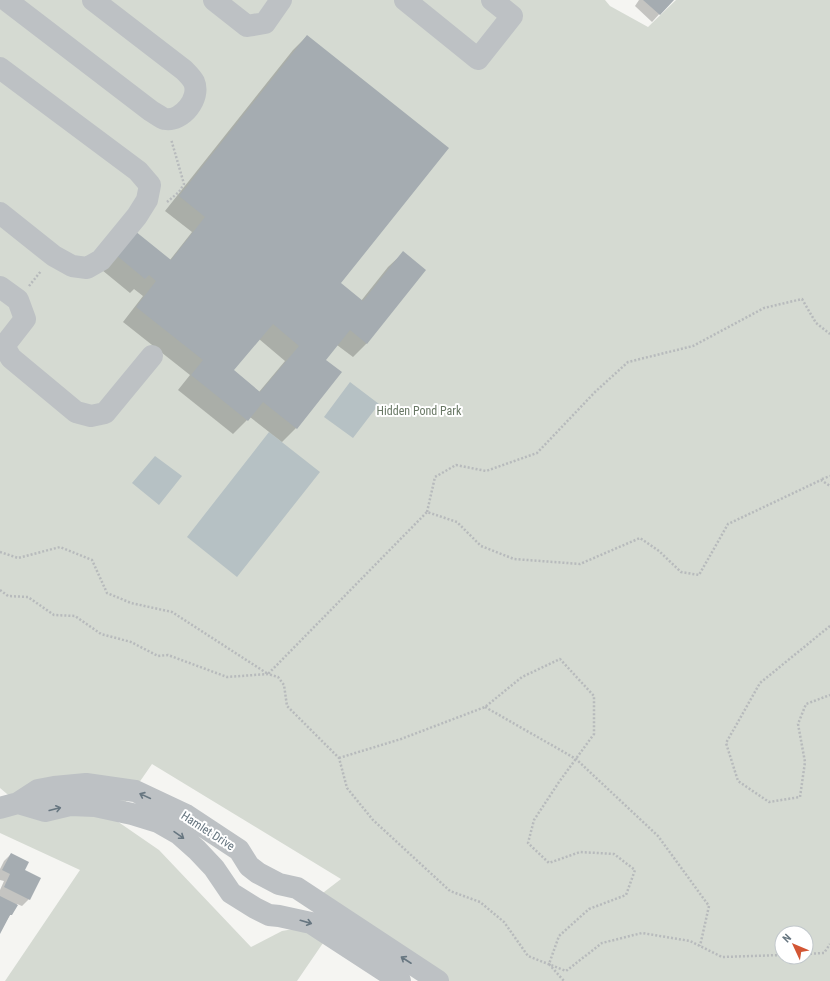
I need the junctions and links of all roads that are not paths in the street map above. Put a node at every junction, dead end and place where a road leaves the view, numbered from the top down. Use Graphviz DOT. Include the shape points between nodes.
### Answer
graph roads {
  1 [pos="6,0"];
  2 [pos="93,0"];
  3 [pos="214,0"];
  4 [pos="281,0"];
  5 [pos="405,0"];
  6 [pos="492,0"];
  7 [pos="0,68"];
  8 [pos="0,213"];
  9 [pos="0,287"];
  10 [pos="2,346"];
  11 [pos="152,356"];
  12 [pos="9,806"];
  13 [pos="239,850"];
  14 [pos="217,873"];
  15 [pos="297,888"];
  16 [pos="279,916"];
  17 [pos="400,981"];
  18 [pos="438,981"];
  1 -- 2 [label="street" via="151,111 165,119 179,117 196,96 194,83 184,70"];
  3 -- 4 [label="street" via="247,26 265,23"];
  5 -- 6 [label="street" via="478,59 512,16"];
  7 -- 8 [label="street" via="138,171 150,184 147,200 137,216 101,260 87,268 72,266 54,256"];
  9 -- 10 [label="street" via="18,300 25,319"];
  10 -- 11 [label="street" via="11,358 76,412 91,416 105,413"];
  13 -- 12 [label="street, Hamlet Drive, one-way" via="186,815 135,791 86,784 54,787 38,790"];
  12 -- 14 [label="street, Hamlet Drive, one-way" via="46,811 70,805 95,806 158,822 179,834 198,850"];
  13 -- 14 [label="street"];
  13 -- 15 [label="street, Hamlet Drive" via="249,866 258,872 278,884"];
  14 -- 16 [label="street, Hamlet Drive" via="231,893 269,915"];
  15 -- 16 [label="street"];
  18 -- 15 [label="street, Hamlet Drive, one-way"];
  16 -- 17 [label="street, Hamlet Drive, one-way" via="311,923"];
}
